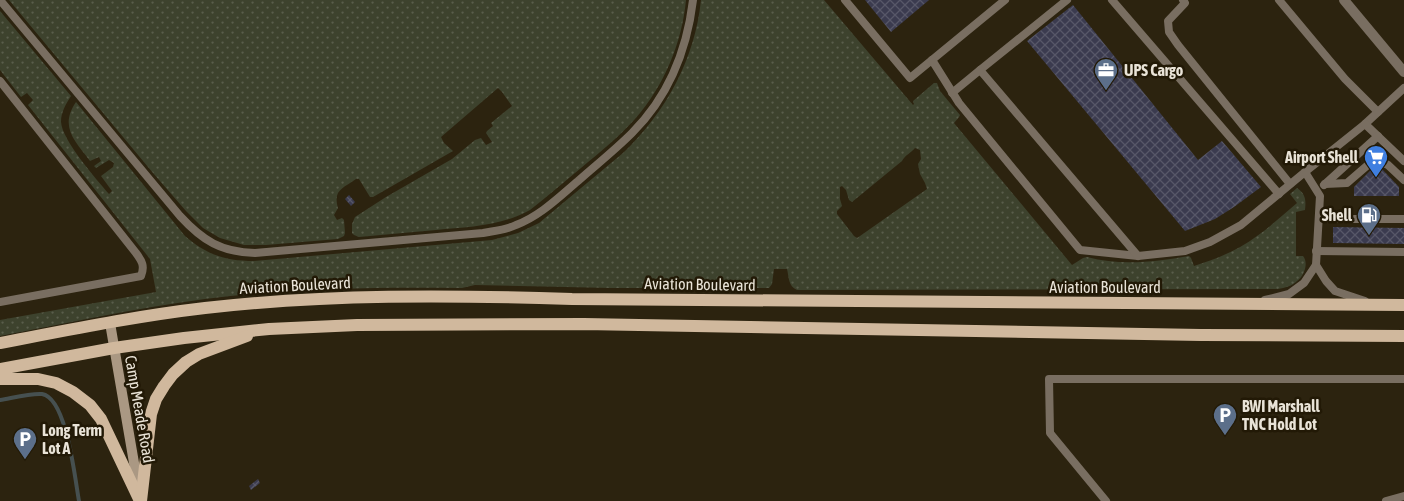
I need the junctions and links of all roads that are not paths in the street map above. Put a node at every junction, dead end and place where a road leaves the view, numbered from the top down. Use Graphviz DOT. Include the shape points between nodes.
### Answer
graph roads {
  1 [pos="0,0"];
  2 [pos="693,0"];
  3 [pos="845,0"];
  4 [pos="1004,0"];
  5 [pos="1067,0"];
  6 [pos="1112,0"];
  7 [pos="1183,0"];
  8 [pos="1278,0"];
  9 [pos="1344,0"];
  10 [pos="932,60"];
  11 [pos="980,70"];
  12 [pos="1404,72"];
  13 [pos="0,82"];
  14 [pos="1404,88"];
  15 [pos="952,92"];
  16 [pos="1378,112"];
  17 [pos="1365,124"];
  18 [pos="1378,136"];
  19 [pos="1394,151"];
  20 [pos="1404,153"];
  21 [pos="1404,160"];
  22 [pos="1304,172"];
  23 [pos="1404,180"];
  24 [pos="1290,184"];
  25 [pos="1325,184"];
  26 [pos="1317,191"];
  27 [pos="1279,194"];
  28 [pos="1319,218"];
  29 [pos="1352,218"];
  30 [pos="1384,218"];
  31 [pos="1368,219"];
  32 [pos="1404,219"];
  33 [pos="1352,228"];
  34 [pos="1368,228"];
  35 [pos="1384,228"];
  36 [pos="1403,228"];
  37 [pos="1404,244"];
  38 [pos="1316,251"];
  39 [pos="1404,252"];
  40 [pos="1138,256"];
  41 [pos="1316,265"];
  42 [pos="0,302"];
  43 [pos="1248,305"];
  44 [pos="1376,305"];
  45 [pos="1404,305"];
  46 [pos="110,323"];
  47 [pos="269,329"];
  48 [pos="1404,336"];
  49 [pos="0,343"];
  50 [pos="114,348"];
  51 [pos="0,369"];
  52 [pos="0,379"];
  53 [pos="1404,379"];
  54 [pos="1404,496"];
  55 [pos="140,501"];
  56 [pos="1106,501"];
  57 [pos="1386,501"];
  1 -- 2 [label="lane" via="194,232 222,248 255,253 483,233 526,221 632,134 646,117 665,89 680,57"];
  3 -- 10 [label="lane" via="910,78"];
  4 -- 10 [label="lane"];
  5 -- 11 [label="lane"];
  6 -- 27 [label="lane"];
  7 -- 24 [label="lane" via="1185,3 1168,21 1169,32"];
  8 -- 16 [label="lane" via="1345,79"];
  9 -- 12 [label="street"];
  10 -- 15 [label="lane"];
  11 -- 15 [label="lane"];
  11 -- 40 [label="lane"];
  13 -- 42 [label="lane" via="136,253 144,270 142,276"];
  14 -- 16 [label="lane"];
  15 -- 40 [label="lane" via="1080,250"];
  16 -- 17 [label="lane"];
  17 -- 18 [label="lane"];
  17 -- 22 [label="lane"];
  18 -- 19 [label="lane"];
  18 -- 25 [label="lane"];
  19 -- 20 [label="lane"];
  19 -- 21 [label="lane"];
  22 -- 24 [label="lane"];
  22 -- 26 [label="lane"];
  23 -- 25 [label="lane" via="1379,161 1369,164 1347,183"];
  24 -- 27 [label="lane"];
  25 -- 26 [label="lane"];
  26 -- 28 [label="lane" via="1320,196"];
  27 -- 40 [label="lane" via="1241,225 1210,242 1185,251"];
  28 -- 29 [label="lane"];
  28 -- 38 [label="lane"];
  29 -- 31 [label="lane"];
  29 -- 33 [label="lane"];
  30 -- 31 [label="lane"];
  30 -- 32 [label="lane"];
  30 -- 35 [label="lane"];
  31 -- 34 [label="lane"];
  32 -- 36 [label="lane"];
  37 -- 39 [label="lane"];
  38 -- 39 [label="lane" via="1385,248"];
  38 -- 41 [label="lane"];
  41 -- 43 [label="lane" via="1304,283 1289,294"];
  41 -- 44 [label="lane" via="1335,291"];
  43 -- 44 [label="main road, Aviation Boulevard"];
  43 -- 46 [label="main road, Aviation Boulevard" via="392,297 253,303"];
  44 -- 45 [label="main road, Aviation Boulevard"];
  46 -- 49 [label="main road, Aviation Boulevard"];
  46 -- 50 [label="main road, Camp Meade Road"];
  47 -- 48 [label="main road" via="357,325 584,324"];
  47 -- 50 [label="main road"];
  47 -- 55 [label="main road" via="199,354 186,362 164,386 152,414"];
  50 -- 51 [label="main road"];
  50 -- 55 [label="main road, Camp Meade Road"];
  52 -- 55 [label="main road" via="38,379 56,383 90,405 101,419"];
  53 -- 56 [label="lane" via="1049,379 1050,433"];
  54 -- 57 [label="lane"];
}
